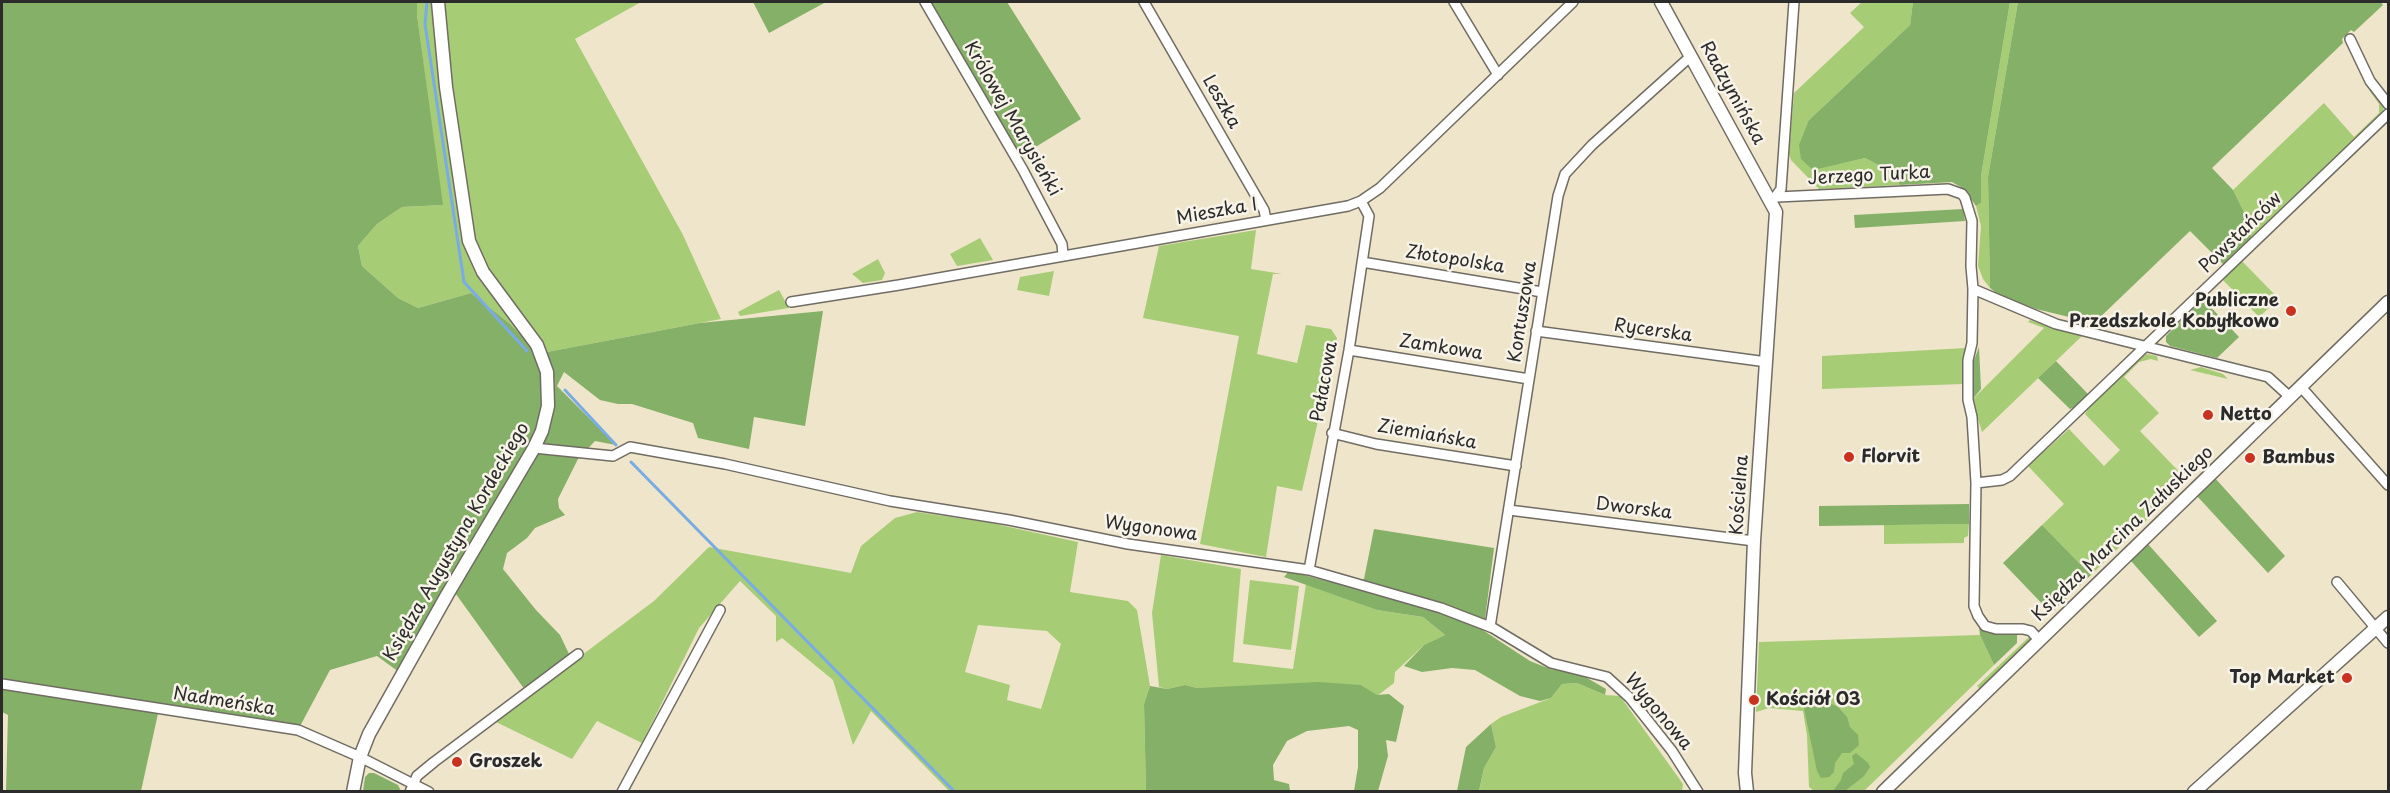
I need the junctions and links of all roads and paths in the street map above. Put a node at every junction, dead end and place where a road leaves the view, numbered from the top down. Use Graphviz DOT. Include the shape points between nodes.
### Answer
graph roads {
  1 [pos="438,2"];
  2 [pos="925,2"];
  3 [pos="1144,2"];
  4 [pos="1454,2"];
  5 [pos="1573,2"];
  6 [pos="1661,2"];
  7 [pos="1794,2"];
  8 [pos="2350,39"];
  9 [pos="1691,57"];
  10 [pos="1497,75"];
  11 [pos="2388,104"];
  12 [pos="2388,114"];
  13 [pos="1774,199"];
  14 [pos="1361,201"];
  15 [pos="1266,220"];
  16 [pos="1063,255"];
  17 [pos="1362,262"];
  18 [pos="1973,289"];
  19 [pos="1542,292"];
  20 [pos="791,302"];
  21 [pos="2388,302"];
  22 [pos="1536,332"];
  23 [pos="2148,345"];
  24 [pos="1349,350"];
  25 [pos="1767,362"];
  26 [pos="1529,379"];
  27 [pos="2301,387"];
  28 [pos="2290,397"];
  29 [pos="1332,433"];
  30 [pos="534,448"];
  31 [pos="1516,466"];
  32 [pos="1976,483"];
  33 [pos="2388,485"];
  34 [pos="1509,510"];
  35 [pos="1755,542"];
  36 [pos="1309,570"];
  37 [pos="2337,582"];
  38 [pos="720,610"];
  39 [pos="2388,617"];
  40 [pos="1490,627"];
  41 [pos="2377,628"];
  42 [pos="2039,640"];
  43 [pos="2388,643"];
  44 [pos="578,654"];
  45 [pos="2,684"];
  46 [pos="360,757"];
  47 [pos="411,788"];
  48 [pos="353,792"];
  49 [pos="429,792"];
  50 [pos="622,792"];
  51 [pos="1698,792"];
  52 [pos="1747,792"];
  53 [pos="1883,792"];
  54 [pos="2194,792"];
  1 -- 30 [label="street, Księdza Augustyna Kordeckiego" via="446,87 470,246 483,272 533,337 547,372 548,406"];
  2 -- 16 [label="street, Królowej Marysieńki" via="1023,170 1062,244"];
  3 -- 15 [label="street, Leszka" via="1264,210"];
  4 -- 10 [label="street"];
  5 -- 10 [label="street, Mieszka I"];
  6 -- 9 [label="street, Radzymińska"];
  7 -- 13 [label="street" via="1781,189"];
  8 -- 11 [label="street" via="2370,81"];
  9 -- 13 [label="street, Radzymińska"];
  9 -- 19 [label="street, Kontuszowa" via="1564,174"];
  10 -- 14 [label="street, Mieszka I" via="1380,188"];
  12 -- 23 [label="street, Powstańców"];
  13 -- 18 [label="street, Jerzego Turka" via="1948,189 1962,194 1972,221"];
  13 -- 25 [label="street, Kościelna"];
  14 -- 15 [label="street, Mieszka I"];
  14 -- 17 [label="street, Pałacowa" via="1369,216"];
  15 -- 16 [label="street, Mieszka I"];
  16 -- 20 [label="street, Mieszka I"];
  17 -- 19 [label="street, Złotopolska"];
  17 -- 24 [label="street, Pałacowa"];
  18 -- 23 [label="street" via="2056,324"];
  18 -- 32 [label="street" via="1968,400"];
  19 -- 22 [label="street, Kontuszowa"];
  21 -- 27 [label="street, Księdza Marcina Załuskiego"];
  22 -- 25 [label="street, Rycerska"];
  22 -- 26 [label="street, Kontuszowa"];
  23 -- 28 [label="street" via="2268,377"];
  23 -- 32 [label="street, Powstańców" via="2010,476"];
  24 -- 26 [label="street, Zamkowa"];
  24 -- 29 [label="street, Pałacowa"];
  25 -- 35 [label="street, Kościelna"];
  26 -- 31 [label="street, Kontuszowa"];
  27 -- 28 [label="street, Księdza Marcina Załuskiego"];
  27 -- 33 [label="street"];
  28 -- 42 [label="street, Księdza Marcina Załuskiego"];
  29 -- 31 [label="street, Ziemiańska" via="1376,444"];
  29 -- 36 [label="street, Pałacowa"];
  30 -- 36 [label="street, Wygonowa" via="614,456 630,447 890,501 1128,544"];
  30 -- 46 [label="street, Księdza Augustyna Kordeckiego" via="377,719"];
  31 -- 34 [label="street, Kontuszowa"];
  32 -- 42 [label="street" via="1975,612 1985,626 2031,631"];
  34 -- 35 [label="street, Dworska"];
  34 -- 40 [label="street, Kontuszowa"];
  35 -- 52 [label="street, Kościelna"];
  36 -- 40 [label="street, Wygonowa" via="1441,608"];
  37 -- 41 [label="street"];
  38 -- 50 [label="street"];
  39 -- 41 [label="street"];
  40 -- 51 [label="street, Wygonowa" via="1551,663 1606,677 1630,698"];
  41 -- 43 [label="street"];
  41 -- 54 [label="street"];
  42 -- 53 [label="street, Księdza Marcina Załuskiego"];
  44 -- 47 [label="street" via="434,762 417,776"];
  45 -- 46 [label="street, Nadmeńska" via="298,730"];
  46 -- 47 [label="street, Nadmeńska"];
  46 -- 48 [label="street, Księdza Augustyna Kordeckiego"];
  47 -- 49 [label="street, Nadmeńska"];
}
